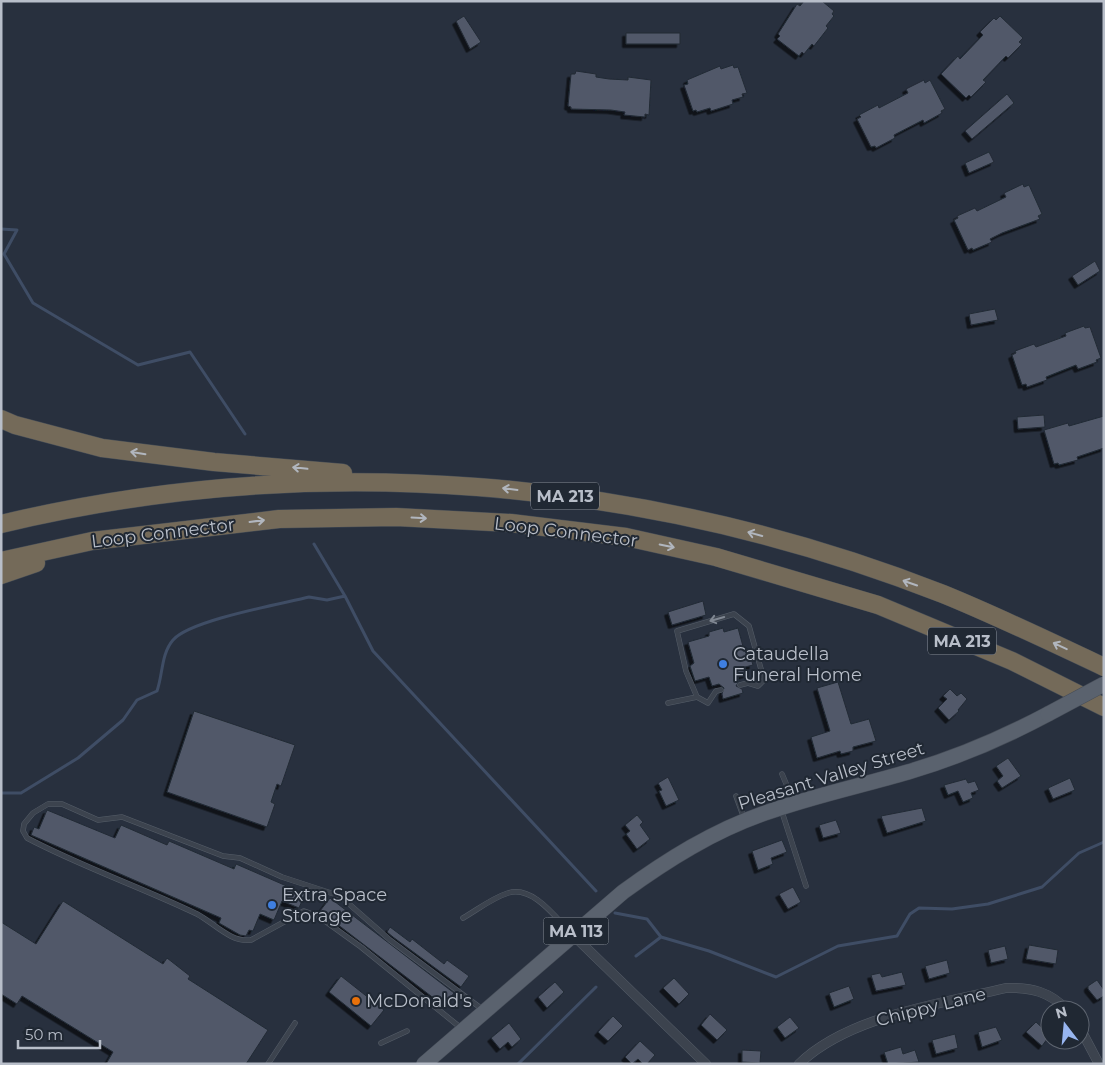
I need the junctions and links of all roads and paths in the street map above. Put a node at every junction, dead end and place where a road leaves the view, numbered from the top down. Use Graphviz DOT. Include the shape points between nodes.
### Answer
graph roads {
  1 [pos="1,419"];
  2 [pos="435,483"];
  3 [pos="1,524"];
  4 [pos="106,540"];
  5 [pos="1,561"];
  6 [pos="1,575"];
  7 [pos="1104,667"];
  8 [pos="1104,684"];
  9 [pos="740,685"];
  10 [pos="721,690"];
  11 [pos="697,697"];
  12 [pos="668,703"];
  13 [pos="1104,707"];
  14 [pos="782,774"];
  15 [pos="736,796"];
  16 [pos="787,806"];
  17 [pos="745,821"];
  18 [pos="806,886"];
  19 [pos="463,918"];
  20 [pos="572,934"];
  21 [pos="1055,1000"];
  22 [pos="485,1012"];
  23 [pos="295,1023"];
  24 [pos="407,1031"];
  25 [pos="464,1031"];
  26 [pos="381,1043"];
  27 [pos="1090,1047"];
  28 [pos="268,1064"];
  29 [pos="424,1064"];
  30 [pos="706,1064"];
  31 [pos="799,1064"];
  32 [pos="1099,1064"];
  2 -- 1 [label="highway, one-way" via="102,448"];
  2 -- 3 [label="highway, Loop Connector / MA 213" via="263,484 174,493"];
  7 -- 2 [label="highway, Loop Connector / MA 213, one-way" via="942,594 773,538 614,502"];
  4 -- 5 [label="highway, Loop Connector / MA 213"];
  4 -- 6 [label="highway"];
  4 -- 13 [label="highway, Loop Connector / MA 213, one-way" via="278,519 379,516 511,524 626,537 716,557 878,605 1012,662"];
  8 -- 16 [label="main road, Pleasant Valley Street / MA 113, bridge" via="1048,714 951,758"];
  9 -- 11 [label="lane, one-way" via="758,686 764,680 749,626 734,614 677,630 686,671"];
  10 -- 11 [label="lane" via="716,691 708,703"];
  11 -- 12 [label="lane"];
  14 -- 16 [label="lane"];
  15 -- 17 [label="lane"];
  16 -- 17 [label="main road, Pleasant Valley Street / MA 113"];
  16 -- 18 [label="lane"];
  17 -- 20 [label="main road, Pleasant Valley Street / MA 113" via="720,831 650,872"];
  19 -- 20 [label="lane" via="508,893 516,892 534,898"];
  20 -- 22 [label="main road, Pleasant Valley Street / MA 113"];
  20 -- 30 [label="street"];
  21 -- 31 [label="street, Chippy Lane" via="1046,993 1020,987 1006,988 854,1027 826,1041"];
  22 -- 25 [label="main road, Pleasant Valley Street / MA 113"];
  22 -- 25 [label="lane" via="390,940 340,896 282,878 240,858 223,856 122,817 98,820 62,804 48,804 33,813 24,824 27,838 166,899 209,920 242,942 304,911 318,916"];
  23 -- 28 [label="lane"];
  24 -- 26 [label="lane"];
  25 -- 29 [label="main road, Pleasant Valley Street / MA 113"];
  27 -- 32 [label="street"];
}
